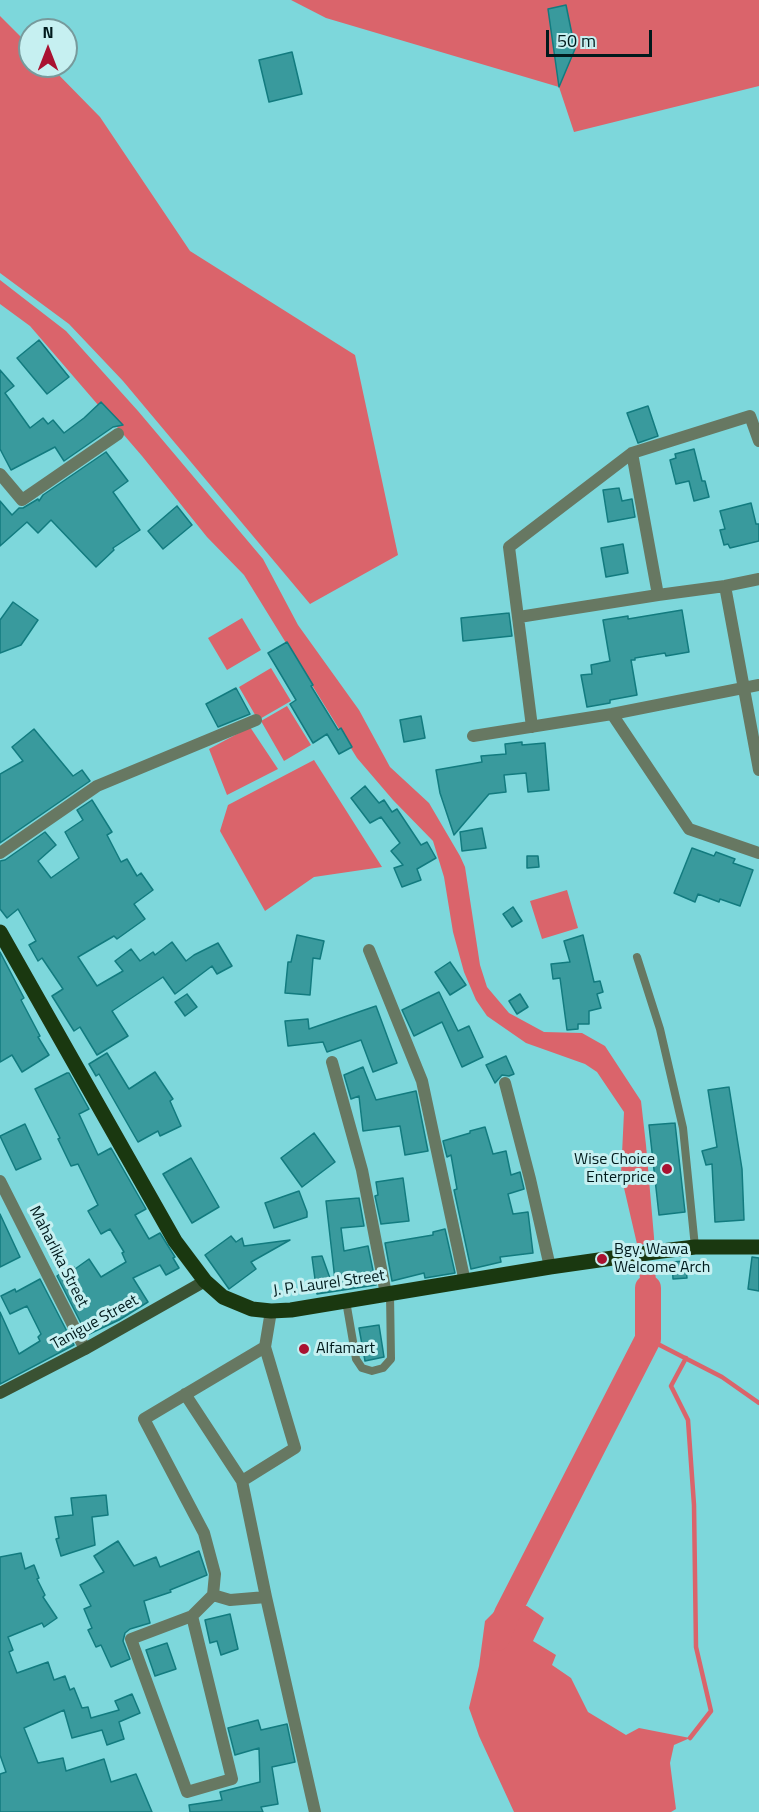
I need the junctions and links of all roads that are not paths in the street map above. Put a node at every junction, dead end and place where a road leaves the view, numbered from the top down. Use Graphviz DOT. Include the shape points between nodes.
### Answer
graph roads {
  1 [pos="118,434"];
  2 [pos="759,441"];
  3 [pos="632,453"];
  4 [pos="0,474"];
  5 [pos="759,579"];
  6 [pos="725,586"];
  7 [pos="658,595"];
  8 [pos="519,617"];
  9 [pos="759,685"];
  10 [pos="743,687"];
  11 [pos="612,714"];
  12 [pos="256,720"];
  13 [pos="532,727"];
  14 [pos="473,736"];
  15 [pos="759,770"];
  16 [pos="0,853"];
  17 [pos="759,853"];
  18 [pos="0,932"];
  19 [pos="369,950"];
  20 [pos="637,957"];
  21 [pos="332,1062"];
  22 [pos="505,1083"];
  23 [pos="0,1181"];
  24 [pos="695,1247"];
  25 [pos="759,1247"];
  26 [pos="550,1267"];
  27 [pos="205,1281"];
  28 [pos="465,1282"];
  29 [pos="388,1294"];
  30 [pos="346,1301"];
  31 [pos="270,1311"];
  32 [pos="265,1347"];
  33 [pos="85,1348"];
  34 [pos="0,1393"];
  35 [pos="185,1394"];
  36 [pos="242,1481"];
  37 [pos="213,1595"];
  38 [pos="266,1597"];
  39 [pos="192,1616"];
  40 [pos="315,1812"];
  1 -- 4 [label="street" via="22,500"];
  2 -- 3 [label="street" via="750,416"];
  3 -- 7 [label="street"];
  3 -- 8 [label="street" via="509,547"];
  5 -- 6 [label="street"];
  6 -- 7 [label="street"];
  6 -- 10 [label="street"];
  7 -- 8 [label="street"];
  8 -- 13 [label="street"];
  9 -- 10 [label="street"];
  10 -- 11 [label="street"];
  10 -- 15 [label="street"];
  11 -- 13 [label="street"];
  11 -- 17 [label="street" via="689,829"];
  12 -- 16 [label="street" via="97,786"];
  13 -- 14 [label="street"];
  18 -- 27 [label="main road, J. P. Laurel Street" via="176,1240"];
  19 -- 28 [label="street" via="422,1081"];
  20 -- 24 [label="lane" via="660,1029 683,1128"];
  21 -- 29 [label="street" via="362,1170"];
  22 -- 26 [label="street"];
  23 -- 33 [label="street, Maharlika Street"];
  24 -- 25 [label="main road, J. P. Laurel Street"];
  24 -- 26 [label="main road, J. P. Laurel Street"];
  26 -- 28 [label="main road, J. P. Laurel Street"];
  27 -- 31 [label="main road, J. P. Laurel Street" via="223,1297 252,1309"];
  27 -- 33 [label="street, Tanigue Street"];
  28 -- 29 [label="main road, J. P. Laurel Street"];
  29 -- 30 [label="main road, J. P. Laurel Street"];
  29 -- 30 [label="lane" via="391,1359 383,1368 372,1371 362,1368 356,1359"];
  30 -- 31 [label="main road, J. P. Laurel Street"];
  31 -- 32 [label="street"];
  32 -- 35 [label="street"];
  32 -- 36 [label="street" via="295,1448"];
  33 -- 34 [label="street, Tanigue Street"];
  35 -- 36 [label="street"];
  35 -- 37 [label="street" via="144,1419 204,1533 215,1574"];
  36 -- 38 [label="street"];
  37 -- 38 [label="street" via="230,1600"];
  37 -- 39 [label="street"];
  38 -- 40 [label="street"];
  39 -- 39 [label="street" via="131,1639 187,1792 232,1779"];
}
